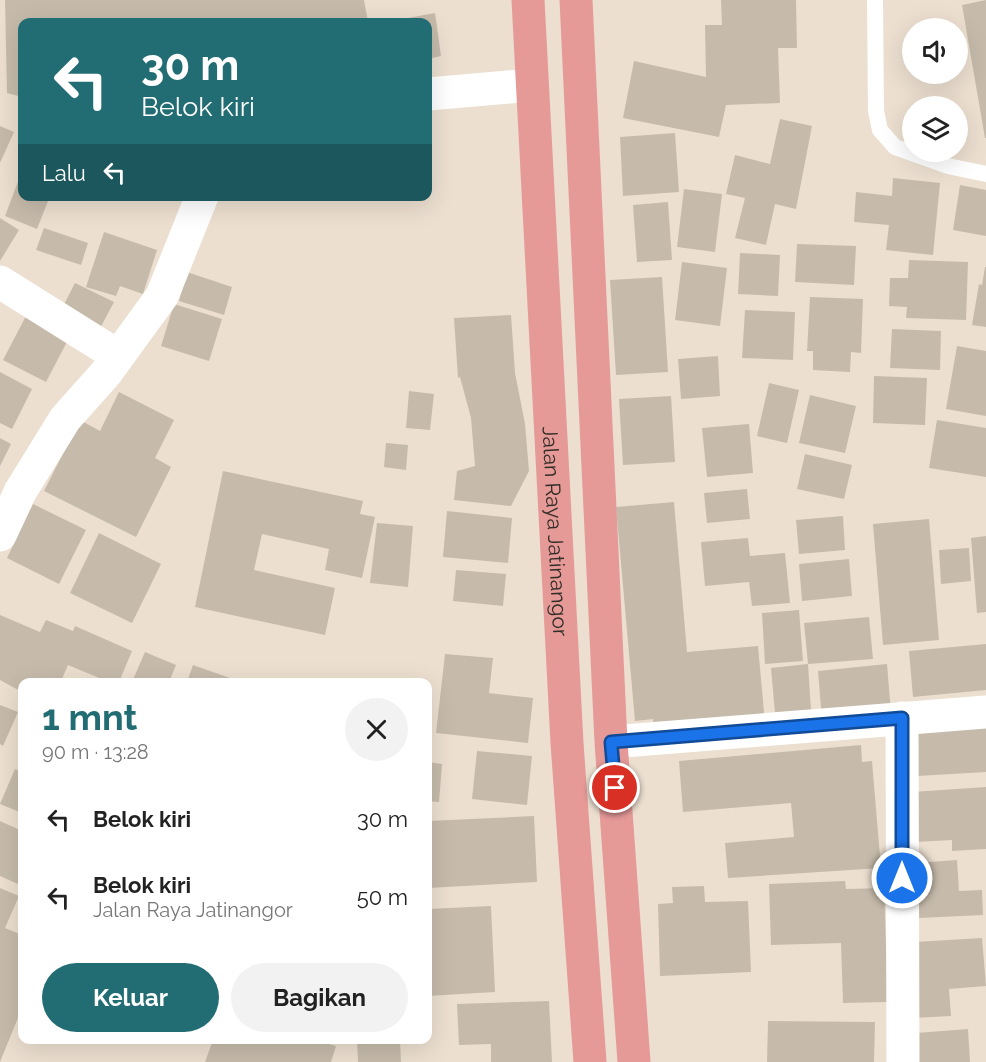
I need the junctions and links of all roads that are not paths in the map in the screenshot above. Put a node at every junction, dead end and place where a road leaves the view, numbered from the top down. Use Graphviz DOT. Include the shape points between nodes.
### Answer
graph roads {
  1 [pos="528,0"];
  2 [pos="576,0"];
  3 [pos="875,0"];
  4 [pos="532,85"];
  5 [pos="432,94"];
  6 [pos="986,174"];
  7 [pos="200,201"];
  8 [pos="0,282"];
  9 [pos="118,356"];
  10 [pos="0,535"];
  11 [pos="986,712"];
  12 [pos="902,718"];
  13 [pos="611,742"];
  14 [pos="590,1062"];
  15 [pos="634,1062"];
  16 [pos="903,1062"];
  1 -- 4 [label="highway, Jalan Raya Jatinangor"];
  2 -- 13 [label="highway"];
  3 -- 6 [label="lane" via="876,111 880,130 895,147 948,166"];
  4 -- 5 [label="street"];
  4 -- 14 [label="highway, Jalan Raya Jatinangor" via="567,743"];
  7 -- 9 [label="street" via="162,296"];
  8 -- 9 [label="street"];
  9 -- 10 [label="street" via="65,419 20,492"];
  11 -- 12 [label="street"];
  12 -- 13 [label="street"];
  12 -- 16 [label="street"];
  13 -- 15 [label="highway"];
}
